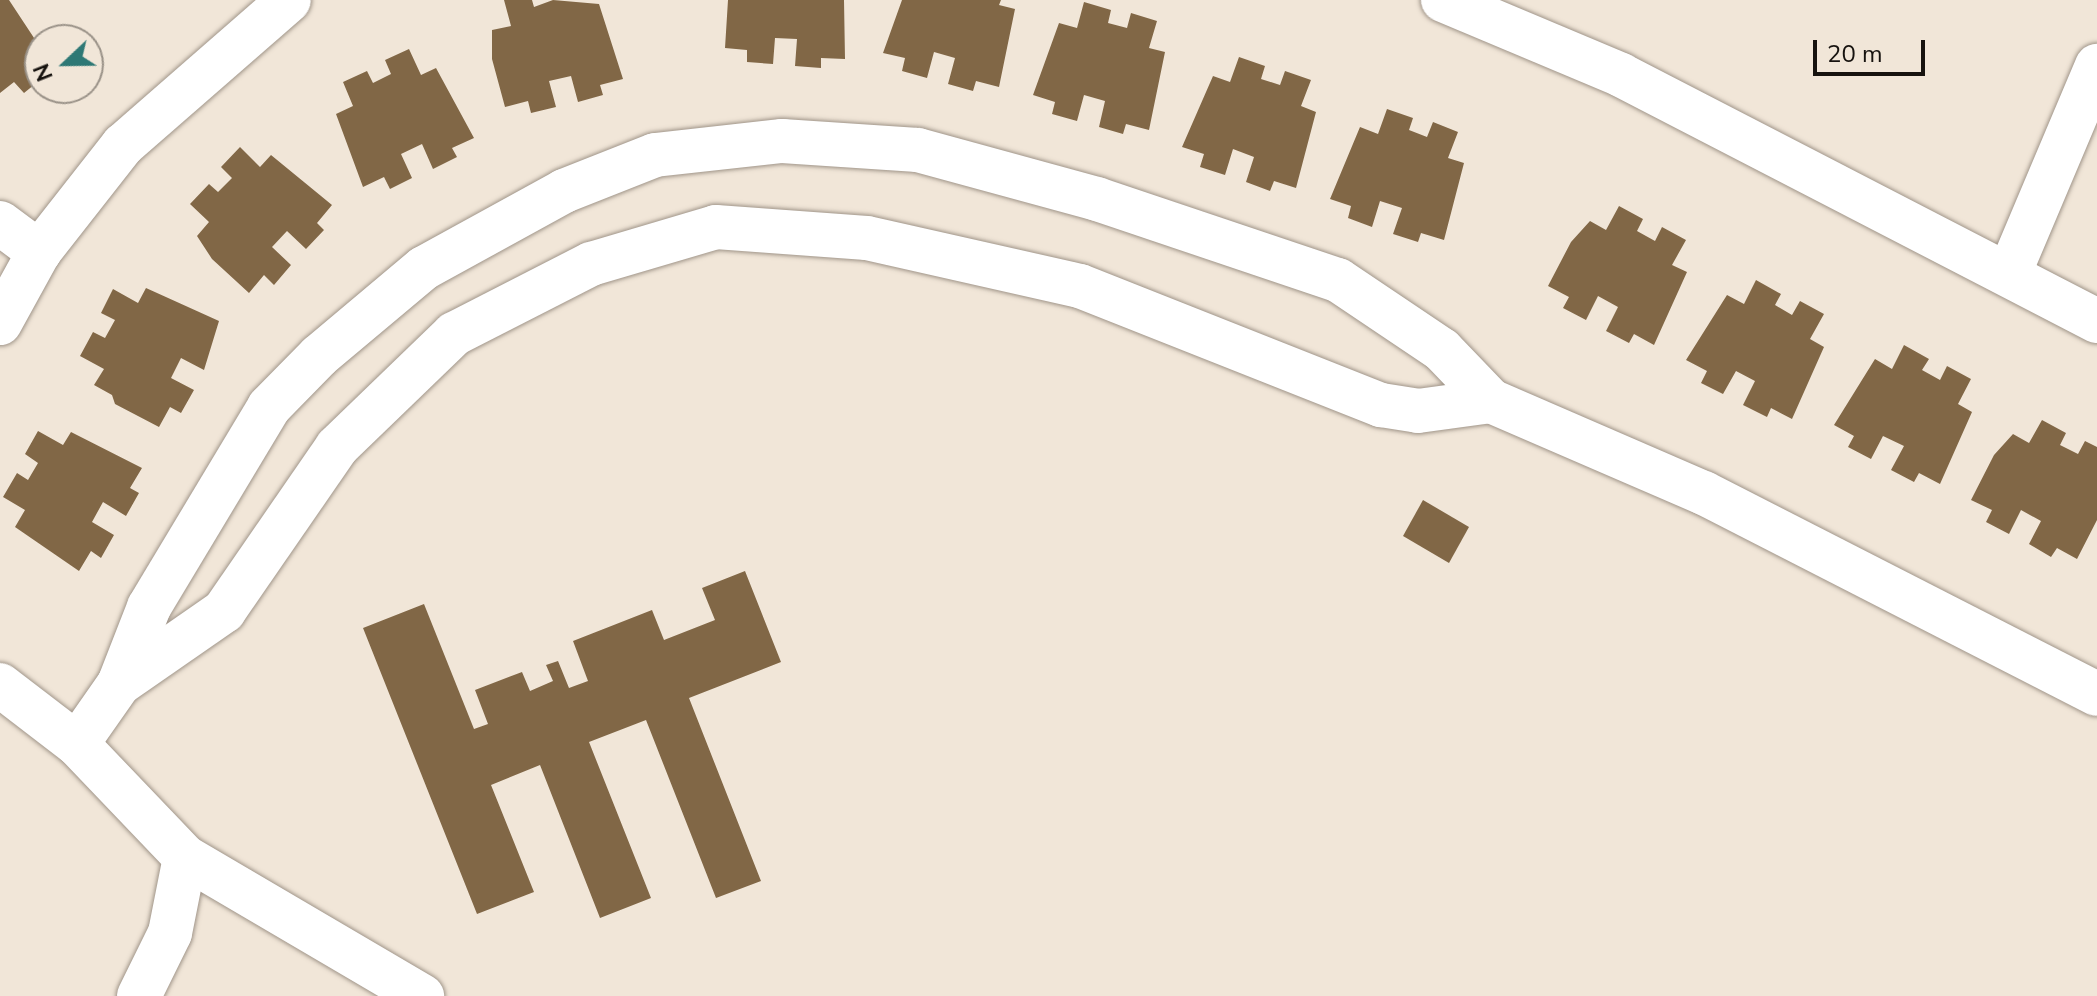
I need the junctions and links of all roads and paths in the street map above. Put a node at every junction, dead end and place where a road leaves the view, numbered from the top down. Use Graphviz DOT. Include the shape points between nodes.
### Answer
graph roads {
  1 [pos="289,0"];
  2 [pos="1443,0"];
  3 [pos="2097,66"];
  4 [pos="0,223"];
  5 [pos="39,252"];
  6 [pos="2009,274"];
  7 [pos="2097,321"];
  8 [pos="0,323"];
  9 [pos="1491,401"];
  10 [pos="119,684"];
  11 [pos="0,685"];
  12 [pos="2097,694"];
  13 [pos="77,744"];
  14 [pos="185,857"];
  15 [pos="139,996"];
  16 [pos="422,996"];
  1 -- 5 [label="street" via="123,145"];
  2 -- 6 [label="street" via="1621,75"];
  3 -- 6 [label="street"];
  4 -- 5 [label="street"];
  5 -- 8 [label="street"];
  6 -- 7 [label="street"];
  9 -- 10 [label="street" via="1418,411 1381,405 1080,286 867,238 716,227 591,264 454,334 337,447 224,611"];
  9 -- 10 [label="street" via="1442,350 1338,280 1097,199 918,150 782,141 655,155 564,191 424,268 319,356 269,407 149,607"];
  9 -- 12 [label="street" via="1704,493"];
  10 -- 13 [label="street"];
  11 -- 13 [label="street"];
  13 -- 14 [label="street"];
  14 -- 15 [label="street" via="170,933"];
  14 -- 16 [label="street"];
}
